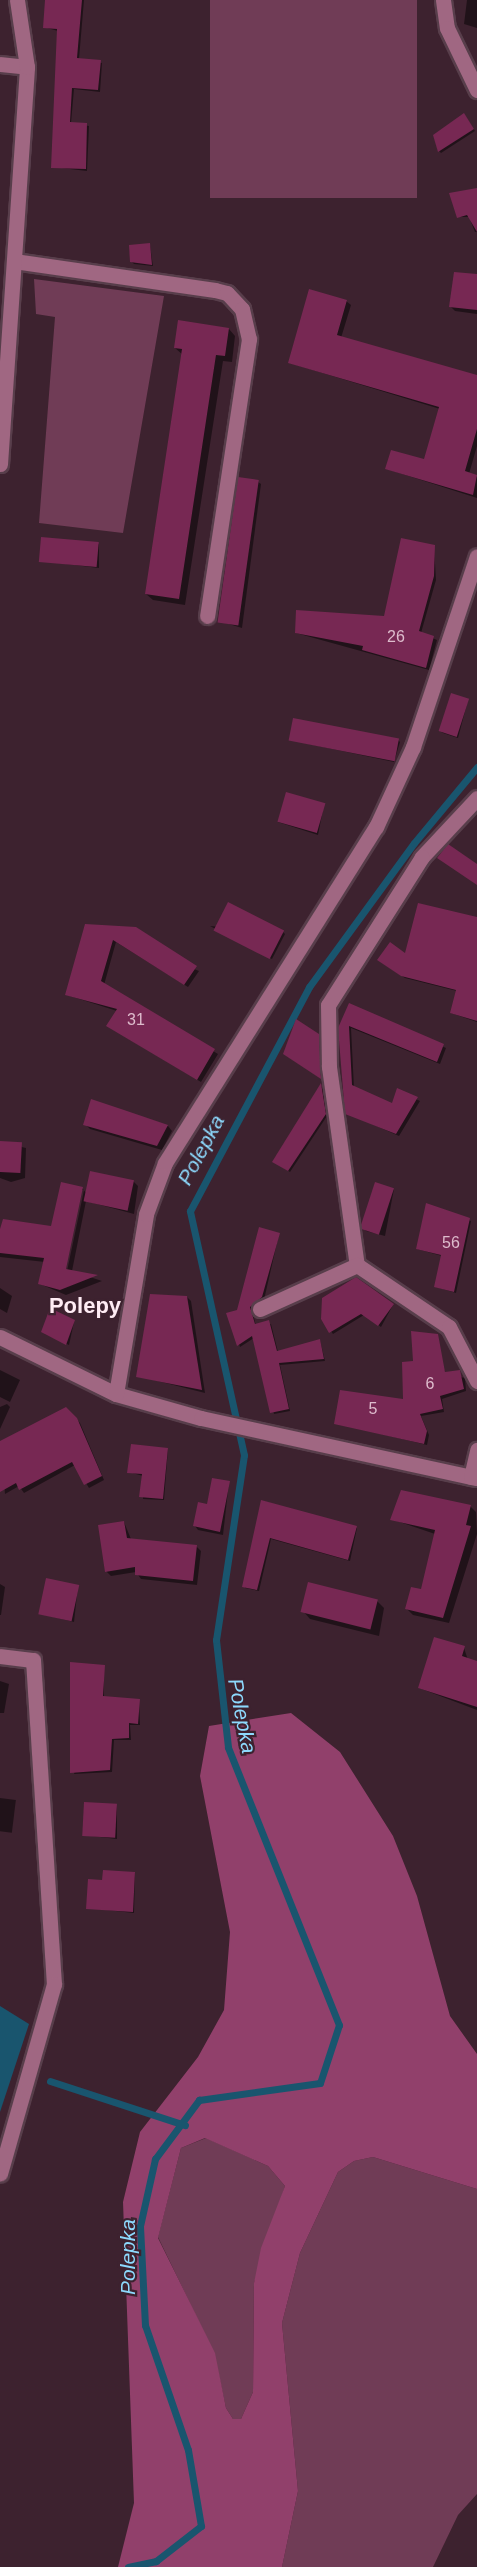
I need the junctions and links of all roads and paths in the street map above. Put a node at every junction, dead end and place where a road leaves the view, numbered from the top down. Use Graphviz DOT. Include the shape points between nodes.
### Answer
graph roads {
  1 [pos="17,0"];
  2 [pos="443,0"];
  3 [pos="0,64"];
  4 [pos="27,67"];
  5 [pos="477,90"];
  6 [pos="14,261"];
  7 [pos="0,464"];
  8 [pos="477,556"];
  9 [pos="207,616"];
  10 [pos="477,798"];
  11 [pos="357,1265"];
  12 [pos="260,1309"];
  13 [pos="0,1337"];
  14 [pos="477,1381"];
  15 [pos="116,1394"];
  16 [pos="477,1450"];
  17 [pos="474,1478"];
  18 [pos="0,1656"];
  19 [pos="0,2173"];
  1 -- 4 [label="street"];
  2 -- 5 [label="street" via="447,28"];
  3 -- 4 [label="street"];
  4 -- 6 [label="street"];
  6 -- 7 [label="street"];
  6 -- 9 [label="street" via="214,290 226,293 242,309 249,339"];
  8 -- 15 [label="street" via="413,747 376,827 165,1163 146,1214"];
  10 -- 11 [label="street" via="422,857 328,1005 329,1067"];
  11 -- 12 [label="street"];
  11 -- 14 [label="street" via="449,1327"];
  13 -- 15 [label="street"];
  15 -- 17 [label="street" via="201,1418"];
  16 -- 17 [label="street"];
  18 -- 19 [label="street" via="33,1660 54,1984"];
}
